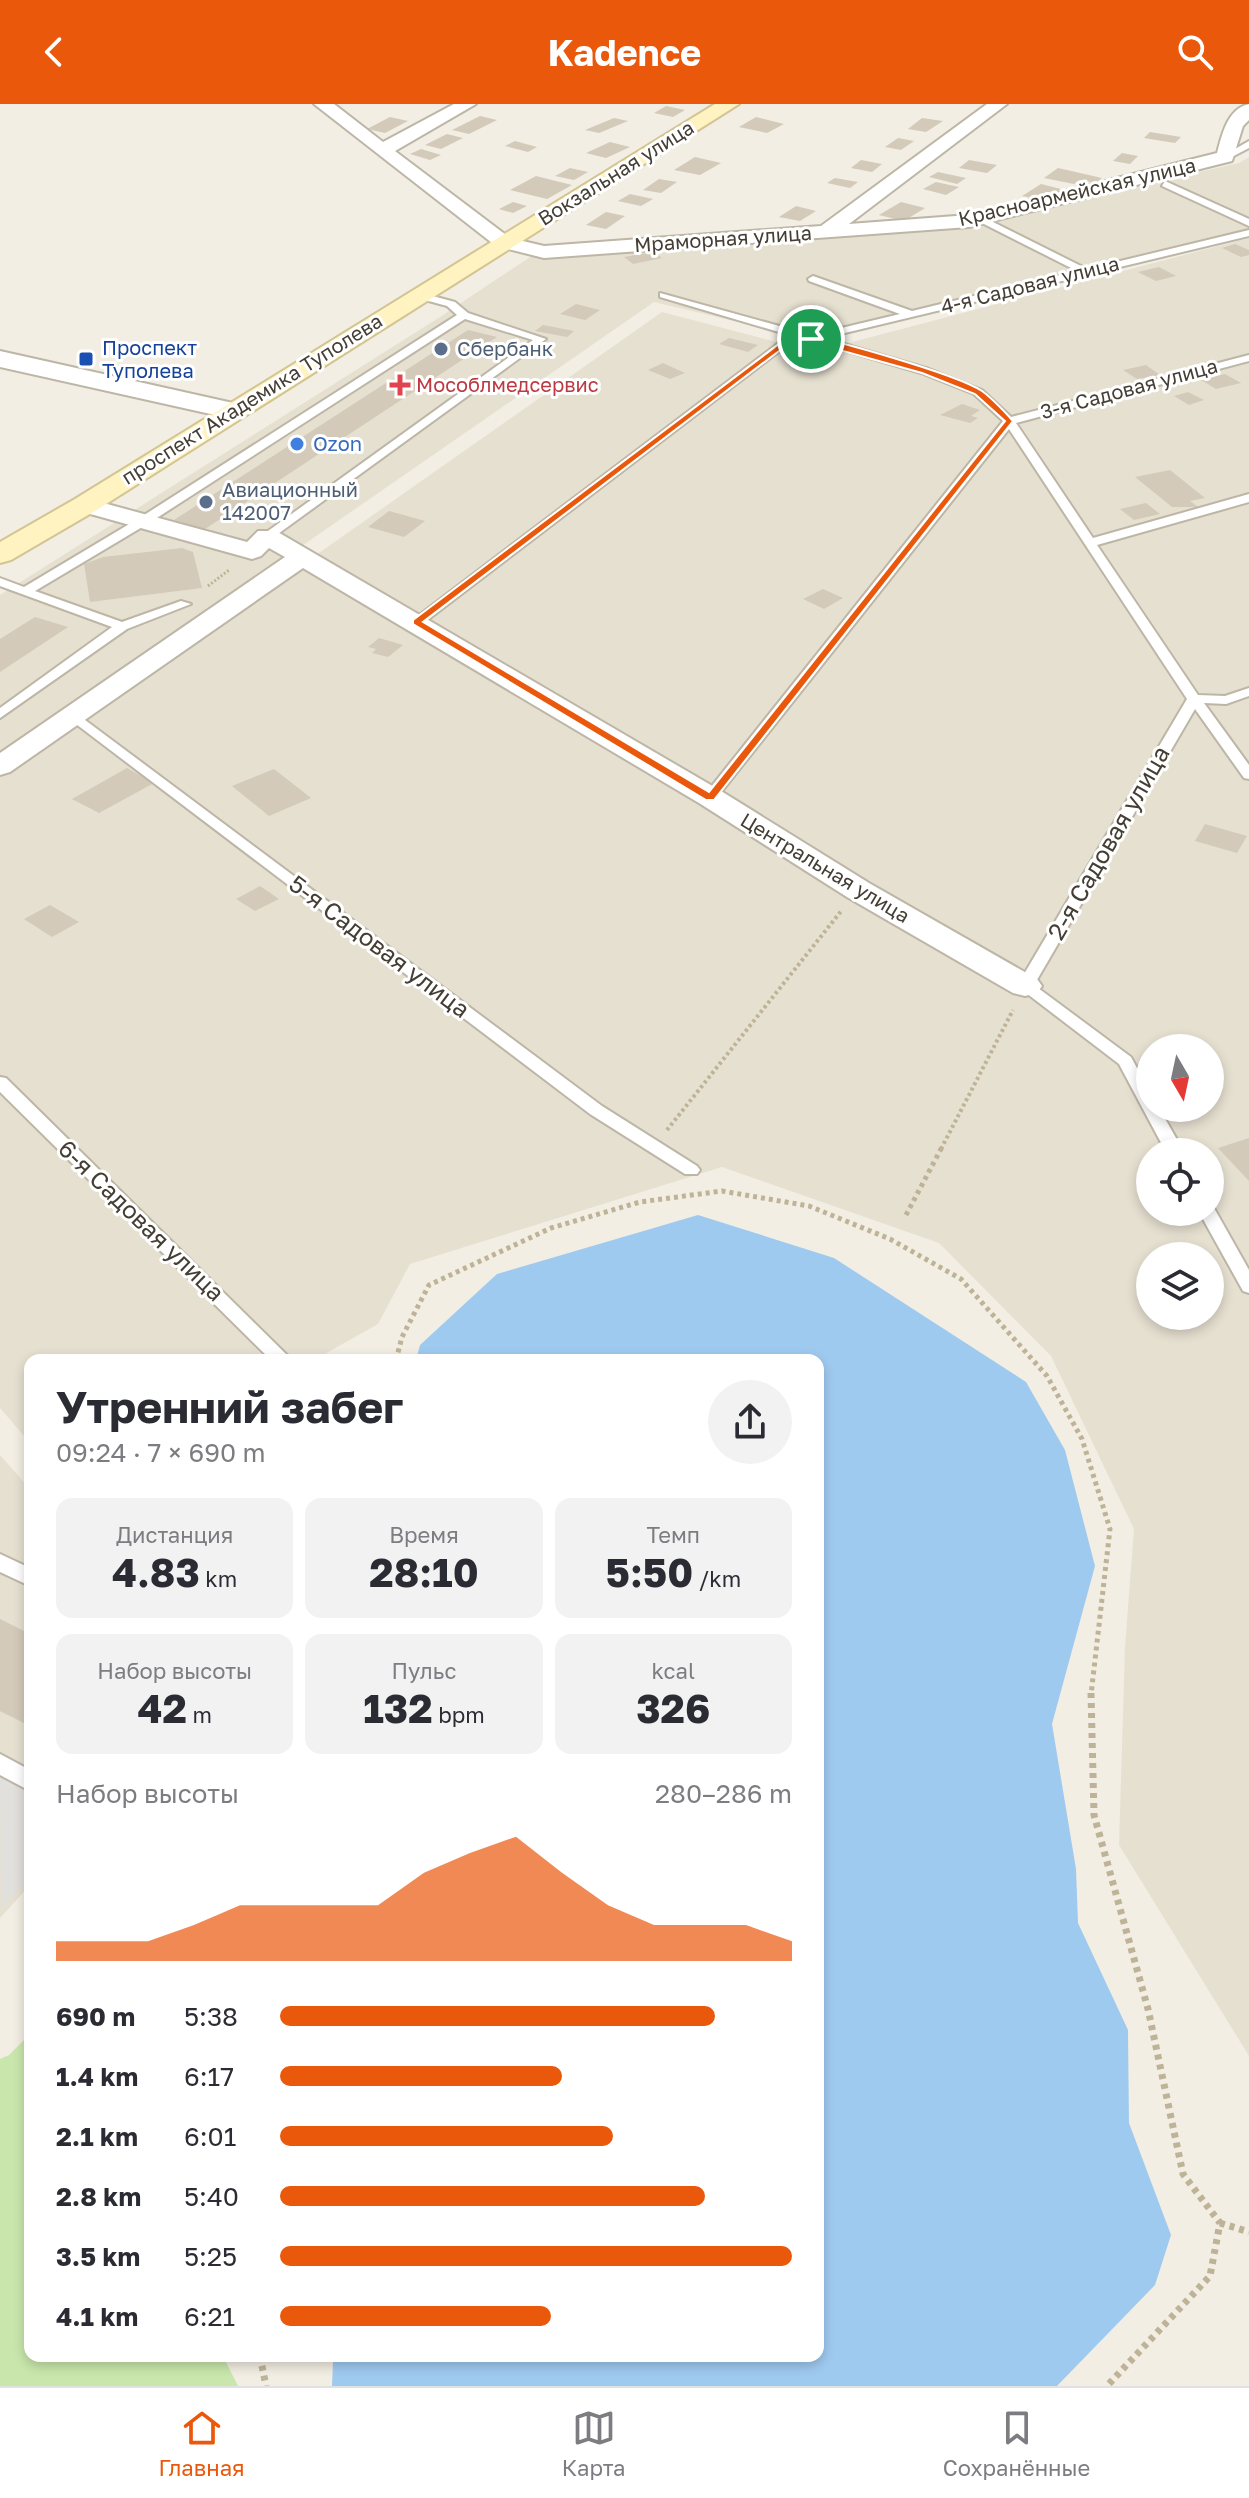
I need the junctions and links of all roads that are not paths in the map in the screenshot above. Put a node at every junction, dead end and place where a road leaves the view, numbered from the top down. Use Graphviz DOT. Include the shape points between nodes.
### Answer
graph roads {
  1 [pos="323,104"];
  2 [pos="467,104"];
  3 [pos="729,104"];
  4 [pos="998,104"];
  5 [pos="1249,109"];
  6 [pos="1249,144"];
  7 [pos="382,150"];
  8 [pos="1225,157"];
  9 [pos="1165,184"];
  10 [pos="985,221"];
  11 [pos="1249,223"];
  12 [pos="826,232"];
  13 [pos="1249,233"];
  14 [pos="503,242"];
  15 [pos="1084,271"];
  16 [pos="813,279"];
  17 [pos="418,295"];
  18 [pos="664,295"];
  19 [pos="911,314"];
  20 [pos="464,315"];
  21 [pos="794,336"];
  22 [pos="811,339"];
  23 [pos="1249,358"];
  24 [pos="0,359"];
  25 [pos="233,411"];
  26 [pos="1009,421"];
  27 [pos="1249,498"];
  28 [pos="85,505"];
  29 [pos="145,520"];
  30 [pos="1090,543"];
  31 [pos="259,544"];
  32 [pos="0,554"];
  33 [pos="302,557"];
  34 [pos="0,582"];
  35 [pos="25,592"];
  36 [pos="185,604"];
  37 [pos="416,622"];
  38 [pos="122,626"];
  39 [pos="1249,692"];
  40 [pos="1194,699"];
  41 [pos="0,714"];
  42 [pos="73,715"];
  43 [pos="0,766"];
  44 [pos="1249,775"];
  45 [pos="710,797"];
  46 [pos="1025,986"];
  47 [pos="1136,1081"];
  48 [pos="0,1082"];
  49 [pos="691,1170"];
  50 [pos="1216,1226"];
  51 [pos="1249,1286"];
  52 [pos="277,1354"];
  53 [pos="0,1562"];
  54 [pos="24,1575"];
  55 [pos="0,1764"];
  56 [pos="24,1778"];
  1 -- 7 [label="street"];
  2 -- 7 [label="street"];
  3 -- 14 [label="main road, Вокзальная улица"];
  4 -- 12 [label="street, Мраморная улица"];
  5 -- 8 [label="street, Красноармейская улица" via="1234,125"];
  6 -- 8 [label="lane"];
  7 -- 14 [label="street"];
  8 -- 12 [label="street, Красноармейская улица" via="969,221"];
  9 -- 11 [label="lane"];
  10 -- 15 [label="lane"];
  12 -- 14 [label="street, Мраморная улица" via="544,252"];
  13 -- 15 [label="lane, 4-я Садовая улица"];
  14 -- 17 [label="main road, проспект Академика Туполева"];
  15 -- 19 [label="lane, 4-я Садовая улица"];
  16 -- 19 [label="lane"];
  17 -- 20 [label="lane" via="451,304"];
  17 -- 25 [label="main road, проспект Академика Туполева"];
  18 -- 21 [label="lane"];
  19 -- 22 [label="lane, 4-я Садовая улица"];
  20 -- 29 [label="lane"];
  20 -- 31 [label="lane" via="541,339"];
  21 -- 22 [label="lane"];
  21 -- 37 [label="lane"];
  22 -- 26 [label="lane" via="978,392"];
  23 -- 26 [label="lane, 3-я Садовая улица"];
  24 -- 25 [label="street"];
  25 -- 28 [label="main road, проспект Академика Туполева"];
  26 -- 30 [label="lane"];
  26 -- 45 [label="lane, 3-я Садовая улица"];
  27 -- 30 [label="lane"];
  28 -- 29 [label="street, Центральная улица"];
  28 -- 32 [label="main road, проспект Академика Туполева"];
  29 -- 31 [label="street, Центральная улица"];
  29 -- 35 [label="lane"];
  30 -- 40 [label="lane"];
  31 -- 33 [label="street, Центральная улица"];
  33 -- 37 [label="street, Центральная улица"];
  33 -- 42 [label="street"];
  34 -- 35 [label="lane"];
  35 -- 38 [label="lane"];
  36 -- 38 [label="lane"];
  37 -- 45 [label="street, Центральная улица"];
  38 -- 41 [label="lane"];
  39 -- 40 [label="lane" via="1226,700"];
  40 -- 44 [label="lane"];
  40 -- 46 [label="lane, 2-я Садовая улица"];
  42 -- 43 [label="street"];
  42 -- 49 [label="lane, 5-я Садовая улица" via="596,1110"];
  45 -- 46 [label="street, Центральная улица"];
  46 -- 47 [label="lane, Центральная улица" via="1125,1061"];
  48 -- 52 [label="lane, 6-я Садовая улица"];
  50 -- 51 [label="lane"];
  53 -- 54 [label="lane"];
  55 -- 56 [label="lane"];
}
